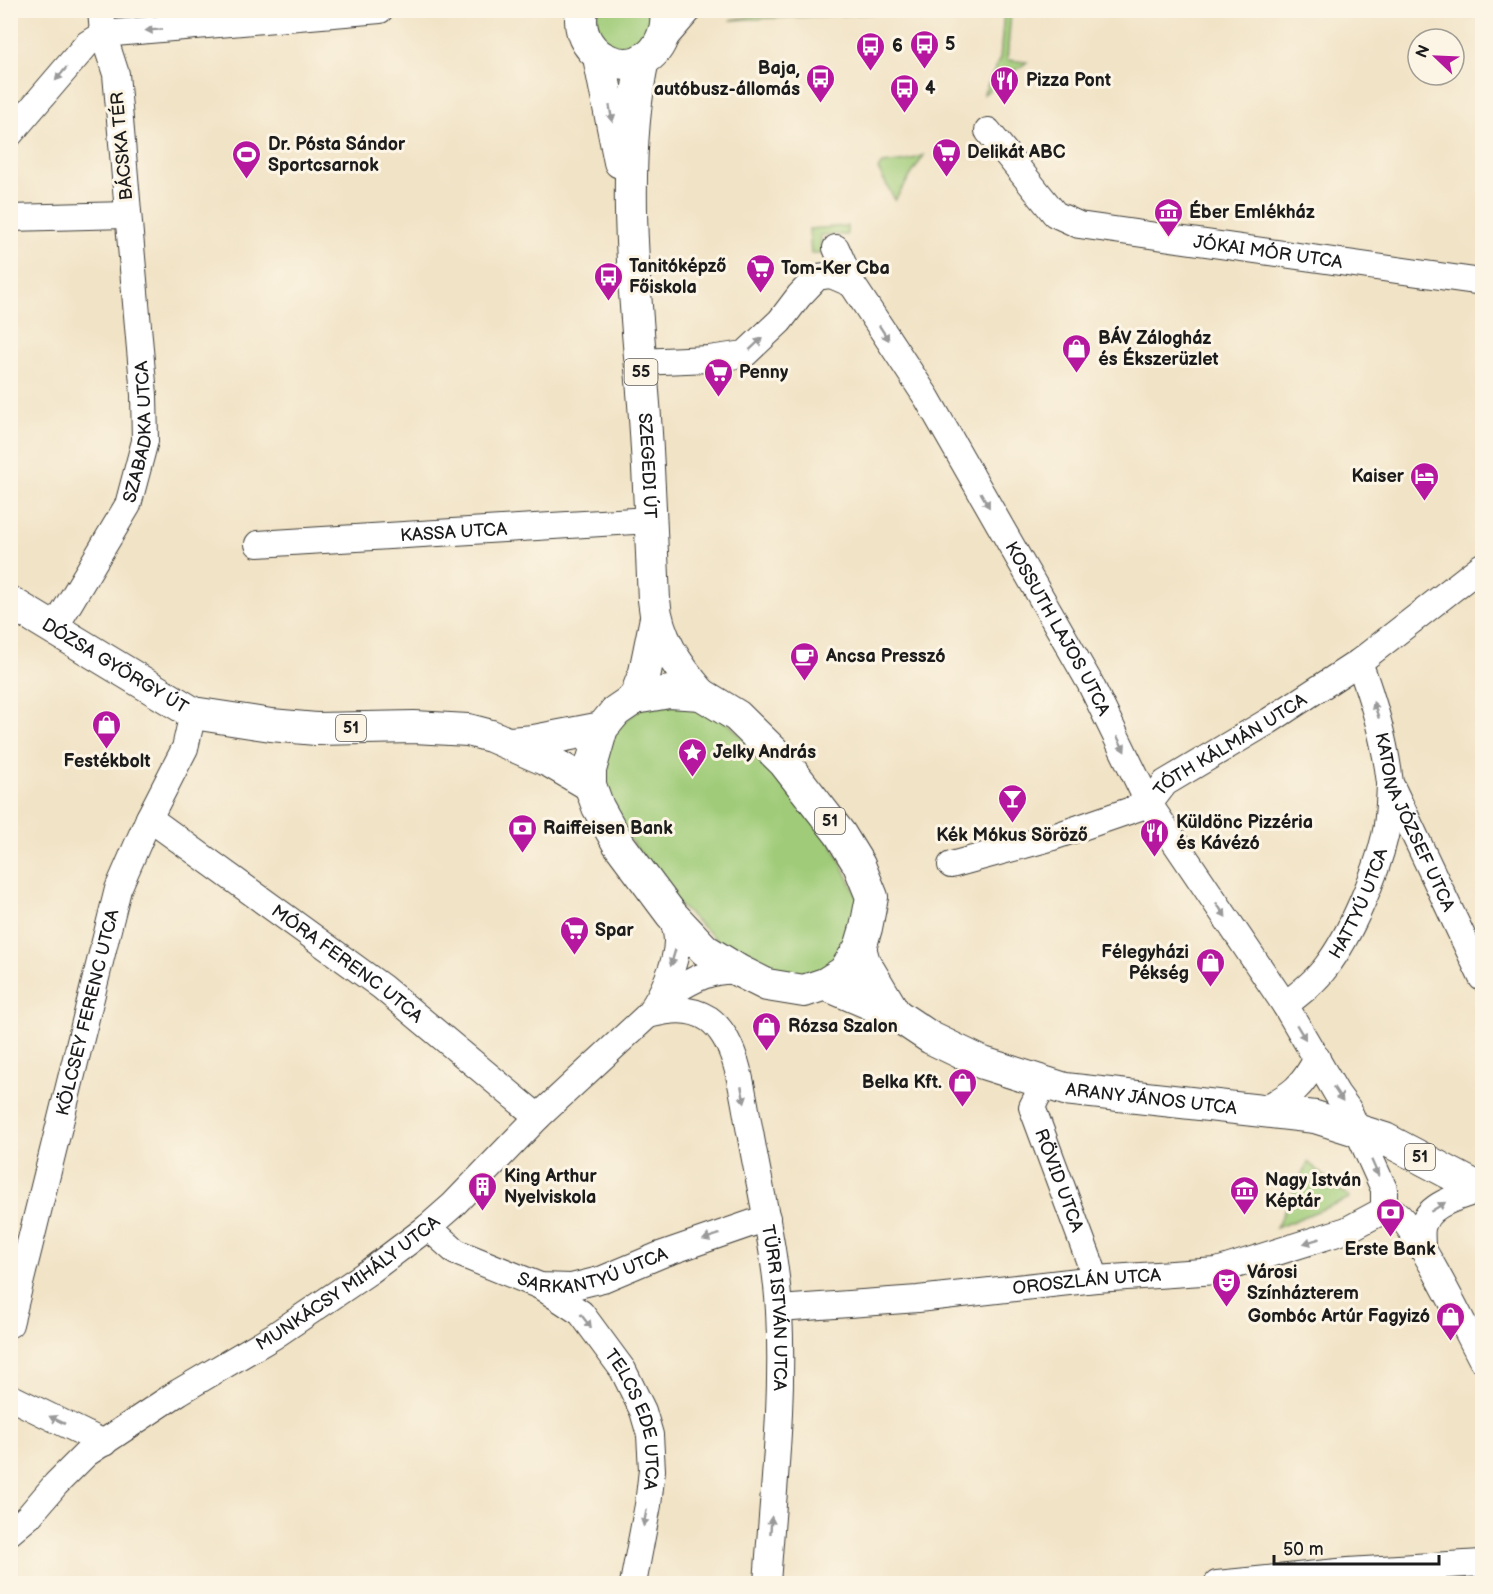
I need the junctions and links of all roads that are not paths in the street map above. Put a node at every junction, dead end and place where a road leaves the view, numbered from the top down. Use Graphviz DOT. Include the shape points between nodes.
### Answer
graph roads {
  1 [pos="380,10"];
  2 [pos="582,10"];
  3 [pos="665,10"];
  4 [pos="689,10"];
  5 [pos="102,22"];
  6 [pos="652,51"];
  7 [pos="599,57"];
  8 [pos="988,131"];
  9 [pos="10,134"];
  10 [pos="128,215"];
  11 [pos="10,218"];
  12 [pos="631,225"];
  13 [pos="837,248"];
  14 [pos="1482,282"];
  15 [pos="852,284"];
  16 [pos="639,362"];
  17 [pos="650,520"];
  18 [pos="258,544"];
  19 [pos="1482,566"];
  20 [pos="10,602"];
  21 [pos="656,618"];
  22 [pos="54,629"];
  23 [pos="1359,662"];
  24 [pos="701,694"];
  25 [pos="635,698"];
  26 [pos="193,713"];
  27 [pos="602,728"];
  28 [pos="509,743"];
  29 [pos="1390,783"];
  30 [pos="590,785"];
  31 [pos="1149,804"];
  32 [pos="149,818"];
  33 [pos="951,865"];
  34 [pos="670,914"];
  35 [pos="860,948"];
  36 [pos="739,971"];
  37 [pos="1482,978"];
  38 [pos="825,984"];
  39 [pos="1285,1005"];
  40 [pos="653,1008"];
  41 [pos="895,1014"];
  42 [pos="1317,1058"];
  43 [pos="1044,1083"];
  44 [pos="1263,1110"];
  45 [pos="538,1117"];
  46 [pos="1357,1129"];
  47 [pos="1482,1190"];
  48 [pos="1384,1210"];
  49 [pos="766,1218"];
  50 [pos="428,1227"];
  51 [pos="1422,1248"];
  52 [pos="1096,1279"];
  53 [pos="540,1286"];
  54 [pos="779,1309"];
  55 [pos="10,1324"];
  56 [pos="1482,1360"];
  57 [pos="10,1397"];
  58 [pos="104,1443"];
  59 [pos="10,1532"];
  60 [pos="1482,1563"];
  61 [pos="633,1584"];
  62 [pos="767,1584"];
  63 [pos="1216,1584"];
  1 -- 5 [label="street, one-way"];
  2 -- 7 [label="main road, 55" via="582,34"];
  3 -- 6 [label="main road, 55" via="666,29"];
  4 -- 6 [label="street"];
  5 -- 9 [label="street, one-way"];
  5 -- 10 [label="street, BÁCSKA TÉR" via="116,74"];
  6 -- 7 [label="main road" via="626,64"];
  6 -- 12 [label="main road, SZEGEDI ÚT / 55" via="636,94"];
  7 -- 12 [label="main road, SZEGEDI ÚT / 55, one-way"];
  8 -- 14 [label="street, JÓKAI MÓR UTCA" via="1055,214 1079,225"];
  10 -- 11 [label="street, BÁCSKA TÉR"];
  10 -- 22 [label="street, SZABADKA UTCA" via="145,441 128,505"];
  12 -- 16 [label="main road, SZEGEDI ÚT / 55"];
  13 -- 15 [label="street, KOSSUTH LAJOS UTCA"];
  16 -- 15 [label="street, one-way" via="745,354 780,321 817,277 831,275"];
  15 -- 31 [label="street, KOSSUTH LAJOS UTCA, one-way" via="927,398 1085,673"];
  16 -- 17 [label="main road, SZEGEDI ÚT / 55"];
  17 -- 18 [label="street, KASSA UTCA"];
  17 -- 21 [label="main road, SZEGEDI ÚT / 55"];
  19 -- 23 [label="street, TÓTH KÁLMÁN UTCA"];
  20 -- 22 [label="main road, DÓZSA GYÖRGY ÚT / 51"];
  21 -- 24 [label="main road, SZEGEDI ÚT / 55" via="670,653"];
  21 -- 25 [label="main road, 55" via="645,672"];
  22 -- 26 [label="main road, DÓZSA GYÖRGY ÚT / 51"];
  29 -- 23 [label="street, KATONA JÓZSEF UTCA, one-way" via="1380,723"];
  23 -- 31 [label="street, TÓTH KÁLMÁN UTCA" via="1165,783"];
  24 -- 25 [label="main road, 51" via="669,692"];
  24 -- 35 [label="main road, 51" via="737,716 784,762 860,865 872,897"];
  25 -- 27 [label="main road, 51" via="616,711"];
  26 -- 28 [label="main road, DÓZSA GYÖRGY ÚT / 51" via="316,729 468,730"];
  26 -- 32 [label="street, KÖLCSEY FERENC UTCA" via="185,748"];
  27 -- 28 [label="main road, DÓZSA GYÖRGY ÚT / 51"];
  27 -- 30 [label="main road, 51" via="590,770"];
  28 -- 30 [label="main road, DÓZSA GYÖRGY ÚT / 51"];
  29 -- 37 [label="street, KATONA JÓZSEF UTCA"];
  29 -- 39 [label="street, HATTYÚ UTCA" via="1386,834 1361,903 1326,968"];
  30 -- 34 [label="main road, 51" via="618,843"];
  31 -- 33 [label="street, TÓTH KÁLMÁN UTCA" via="1050,838"];
  31 -- 39 [label="street, KOSSUTH LAJOS UTCA, one-way"];
  32 -- 45 [label="street, MÓRA FERENC UTCA" via="382,987"];
  32 -- 55 [label="street, KÖLCSEY FERENC UTCA" via="118,889"];
  34 -- 36 [label="main road, 51" via="705,950"];
  34 -- 40 [label="street, one-way" via="676,928 675,955"];
  35 -- 38 [label="main road, 51" via="844,972"];
  35 -- 41 [label="main road, 51" via="864,962"];
  36 -- 38 [label="main road, 51" via="767,985 804,991"];
  36 -- 40 [label="street, MUNKÁCSY MIHÁLY UTCA" via="703,974"];
  38 -- 41 [label="main road, ARANY JÁNOS UTCA / 51"];
  39 -- 42 [label="street, KOSSUTH LAJOS UTCA, one-way"];
  40 -- 45 [label="street, MUNKÁCSY MIHÁLY UTCA"];
  40 -- 49 [label="street, TÜRR ISTVÁN UTCA, one-way" via="692,1010 710,1020 726,1039 737,1067"];
  41 -- 43 [label="main road, ARANY JÁNOS UTCA / 51" via="931,1038 984,1063"];
  42 -- 44 [label="street" via="1291,1095"];
  42 -- 46 [label="street, KOSSUTH LAJOS UTCA, one-way"];
  43 -- 44 [label="main road, ARANY JÁNOS UTCA / 51" via="1065,1089"];
  43 -- 52 [label="street, RÖVID UTCA" via="1032,1107"];
  44 -- 46 [label="main road, ARANY JÁNOS UTCA / 51" via="1315,1117"];
  45 -- 50 [label="street, MUNKÁCSY MIHÁLY UTCA"];
  46 -- 47 [label="main road, ARANY JÁNOS UTCA / 51" via="1416,1154"];
  46 -- 48 [label="street, KOSSUTH LAJOS UTCA, one-way" via="1384,1189"];
  51 -- 47 [label="street, one-way" via="1422,1227 1431,1210"];
  48 -- 51 [label="street" via="1393,1211 1402,1220"];
  48 -- 52 [label="street, OROSZLÁN UTCA, one-way" via="1347,1230 1217,1271"];
  49 -- 53 [label="street, SARKANTYÚ UTCA, one-way" via="603,1279 571,1287"];
  49 -- 54 [label="street, TÜRR ISTVÁN UTCA"];
  50 -- 53 [label="street, SARKANTYÚ UTCA" via="456,1252"];
  50 -- 58 [label="street, MUNKÁCSY MIHÁLY UTCA" via="274,1336 179,1392"];
  51 -- 56 [label="street"];
  52 -- 54 [label="street, OROSZLÁN UTCA" via="918,1299"];
  53 -- 61 [label="street, TELCS EDE UTCA, one-way" via="581,1313 623,1370 643,1411 650,1435 652,1470"];
  62 -- 54 [label="street, TÜRR ISTVÁN UTCA, one-way" via="781,1374"];
  58 -- 57 [label="street, one-way"];
  58 -- 59 [label="street, MUNKÁCSY MIHÁLY UTCA" via="86,1454"];
  60 -- 63 [label="street"];
}
